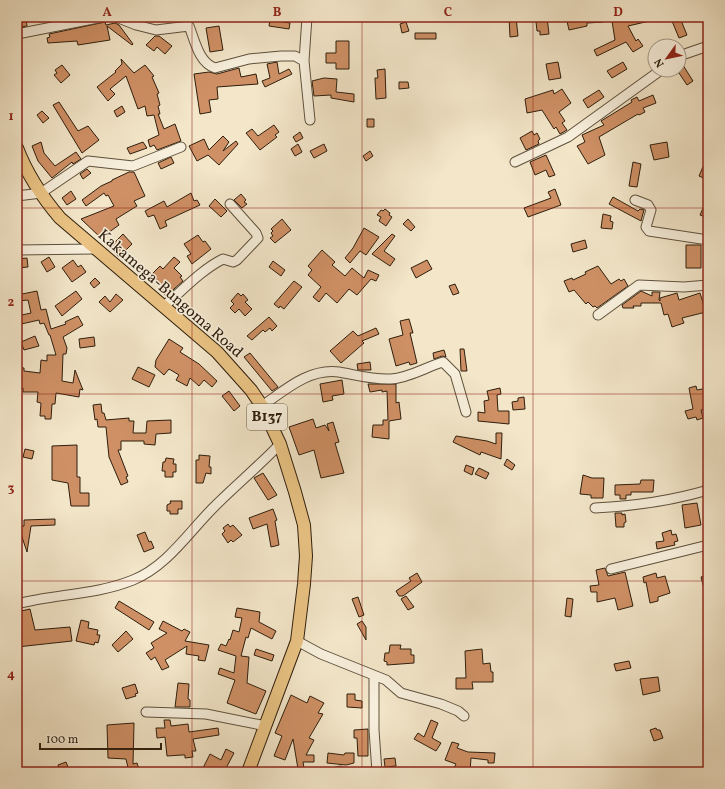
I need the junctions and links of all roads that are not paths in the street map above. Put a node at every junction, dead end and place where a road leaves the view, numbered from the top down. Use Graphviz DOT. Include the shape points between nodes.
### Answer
graph roads {
  1 [pos="103,17"];
  2 [pos="116,17"];
  3 [pos="307,17"];
  4 [pos="17,34"];
  5 [pos="708,46"];
  6 [pos="687,53"];
  7 [pos="304,61"];
  8 [pos="649,78"];
  9 [pos="310,120"];
  10 [pos="181,147"];
  11 [pos="17,148"];
  12 [pos="515,162"];
  13 [pos="41,193"];
  14 [pos="17,196"];
  15 [pos="635,200"];
  16 [pos="230,204"];
  17 [pos="708,240"];
  18 [pos="94,249"];
  19 [pos="17,250"];
  20 [pos="708,285"];
  21 [pos="163,307"];
  22 [pos="598,315"];
  23 [pos="262,406"];
  24 [pos="466,412"];
  25 [pos="280,444"];
  26 [pos="708,490"];
  27 [pos="595,508"];
  28 [pos="708,545"];
  29 [pos="610,569"];
  30 [pos="17,604"];
  31 [pos="297,641"];
  32 [pos="374,677"];
  33 [pos="146,712"];
  34 [pos="464,716"];
  35 [pos="266,726"];
  36 [pos="248,772"];
  37 [pos="377,772"];
  1 -- 4 [label="street"];
  2 -- 7 [label="street" via="156,30 189,26 202,58 215,68 249,59 281,56 295,56"];
  3 -- 7 [label="street"];
  5 -- 6 [label="street"];
  7 -- 9 [label="street"];
  8 -- 12 [label="street" via="568,137"];
  10 -- 13 [label="street" via="133,166 88,161"];
  11 -- 13 [label="main road, Kakamega-Bungoma Road / B137" via="30,178"];
  13 -- 14 [label="street"];
  13 -- 18 [label="main road, Kakamega-Bungoma Road / B137" via="60,218"];
  15 -- 17 [label="street" via="648,204 651,210 646,227 649,231"];
  16 -- 21 [label="street" via="258,238 237,260 233,262 223,259 218,262"];
  18 -- 19 [label="street"];
  18 -- 21 [label="main road, Kakamega-Bungoma Road / B137"];
  20 -- 22 [label="street" via="639,285"];
  21 -- 23 [label="main road, Kakamega-Bungoma Road / B137" via="217,352"];
  23 -- 24 [label="street" via="313,374 336,372 390,379 403,378 443,362 455,374"];
  23 -- 25 [label="main road, Kakamega-Bungoma Road / B137"];
  25 -- 30 [label="street" via="215,505 154,569 133,580 106,588"];
  25 -- 31 [label="main road, Kakamega-Bungoma Road / B137" via="304,525 306,556"];
  26 -- 27 [label="street" via="663,502"];
  28 -- 29 [label="street"];
  31 -- 32 [label="street"];
  31 -- 35 [label="main road, Kakamega-Bungoma Road / B137"];
  32 -- 34 [label="street" via="386,680 401,693 458,710"];
  32 -- 37 [label="street"];
  33 -- 35 [label="street" via="206,714"];
  35 -- 36 [label="main road, Kakamega-Bungoma Road / B137"];
}
